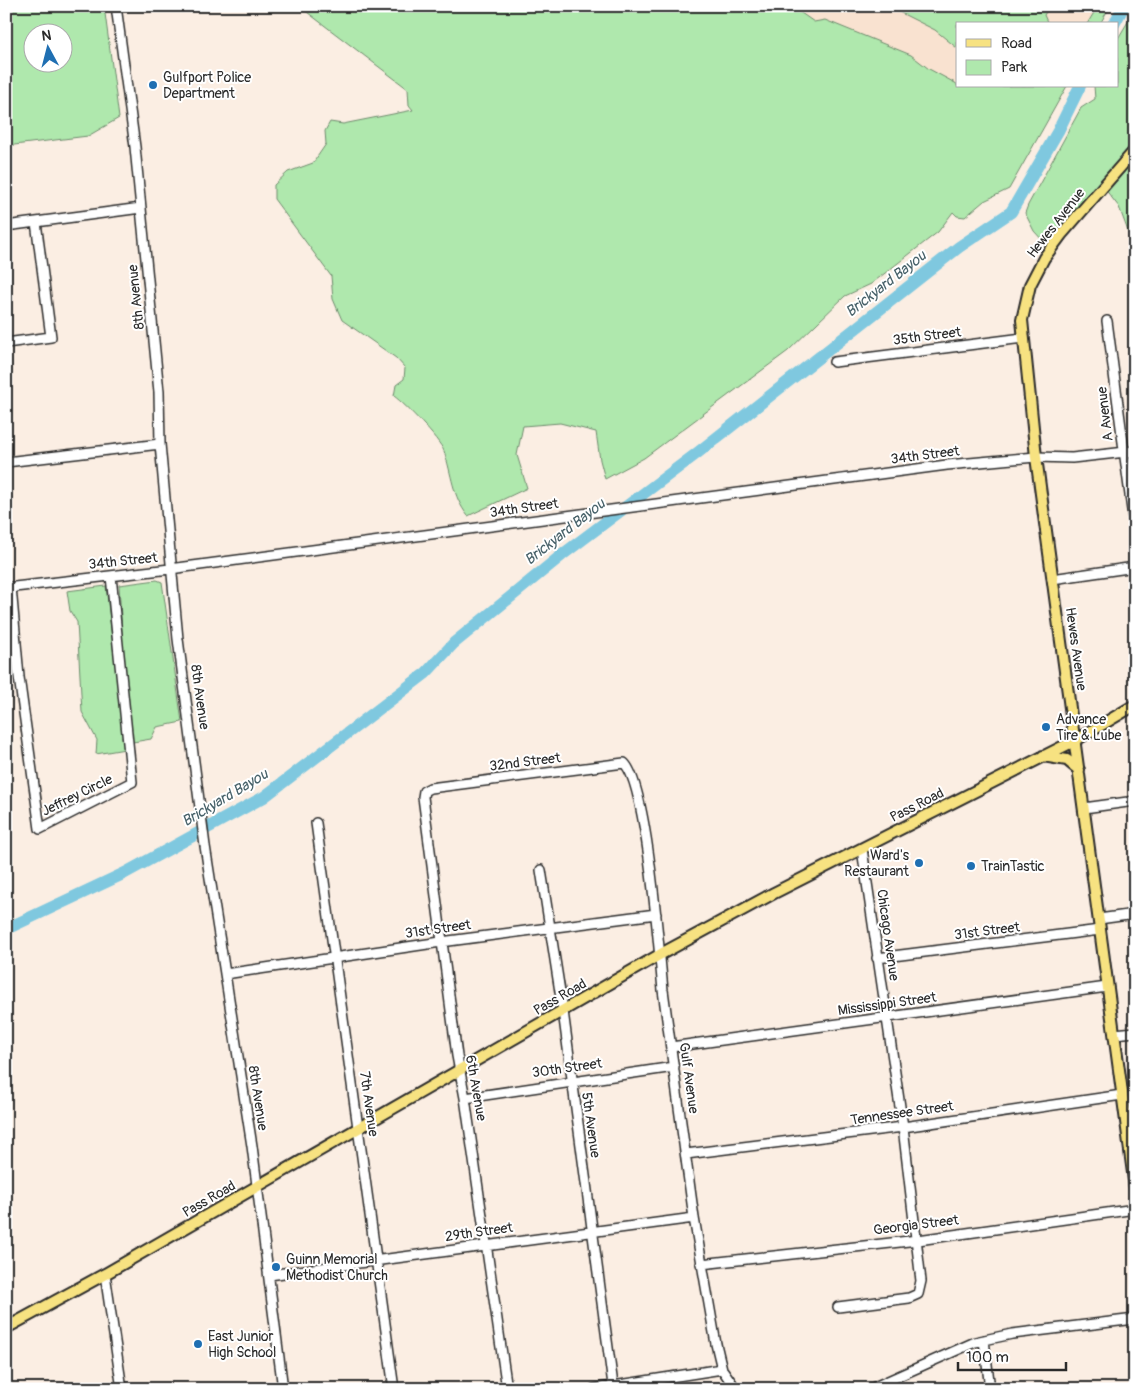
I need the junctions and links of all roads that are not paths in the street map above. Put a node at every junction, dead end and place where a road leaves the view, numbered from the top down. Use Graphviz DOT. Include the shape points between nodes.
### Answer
graph roads {
  1 [pos="116,6"];
  2 [pos="1135,150"];
  3 [pos="141,208"];
  4 [pos="36,222"];
  5 [pos="6,226"];
  6 [pos="1108,321"];
  7 [pos="1023,338"];
  8 [pos="6,343"];
  9 [pos="834,362"];
  10 [pos="160,444"];
  11 [pos="1135,451"];
  12 [pos="1123,453"];
  13 [pos="1036,457"];
  14 [pos="6,462"];
  15 [pos="1135,533"];
  16 [pos="1135,567"];
  17 [pos="170,569"];
  18 [pos="111,576"];
  19 [pos="1052,578"];
  20 [pos="9,588"];
  21 [pos="1135,705"];
  22 [pos="1076,740"];
  23 [pos="1043,756"];
  24 [pos="628,766"];
  25 [pos="1079,770"];
  26 [pos="424,792"];
  27 [pos="1135,801"];
  28 [pos="1084,808"];
  29 [pos="316,823"];
  30 [pos="862,848"];
  31 [pos="541,870"];
  32 [pos="656,914"];
  33 [pos="1135,914"];
  34 [pos="1099,919"];
  35 [pos="550,928"];
  36 [pos="1100,930"];
  37 [pos="441,942"];
  38 [pos="661,954"];
  39 [pos="335,958"];
  40 [pos="877,958"];
  41 [pos="225,974"];
  42 [pos="1108,987"];
  43 [pos="563,1012"];
  44 [pos="885,1018"];
  45 [pos="1135,1032"];
  46 [pos="1114,1034"];
  47 [pos="671,1047"];
  48 [pos="674,1067"];
  49 [pos="459,1070"];
  50 [pos="571,1081"];
  51 [pos="1122,1095"];
  52 [pos="465,1098"];
  53 [pos="903,1127"];
  54 [pos="358,1128"];
  55 [pos="1132,1148"];
  56 [pos="686,1154"];
  57 [pos="257,1187"];
  58 [pos="1135,1188"];
  59 [pos="1135,1210"];
  60 [pos="694,1218"];
  61 [pos="592,1230"];
  62 [pos="918,1240"];
  63 [pos="485,1245"];
  64 [pos="376,1260"];
  65 [pos="701,1264"];
  66 [pos="105,1274"];
  67 [pos="269,1276"];
  68 [pos="838,1307"];
  69 [pos="1135,1319"];
  70 [pos="6,1328"];
  71 [pos="984,1340"];
  72 [pos="722,1369"];
  73 [pos="613,1385"];
  74 [pos="122,1389"];
  75 [pos="283,1389"];
  76 [pos="394,1389"];
  77 [pos="507,1389"];
  78 [pos="594,1389"];
  79 [pos="736,1389"];
  80 [pos="870,1389"];
  81 [pos="990,1389"];
  1 -- 3 [label="street, 8th Avenue"];
  2 -- 7 [label="main road, Hewes Avenue" via="1061,235 1038,267 1024,306"];
  3 -- 4 [label="street"];
  3 -- 10 [label="street, 8th Avenue" via="159,392"];
  4 -- 5 [label="street"];
  4 -- 8 [label="street" via="51,337"];
  6 -- 12 [label="street, A Avenue"];
  7 -- 9 [label="street, 35th Street"];
  7 -- 13 [label="main road, Hewes Avenue"];
  10 -- 14 [label="street"];
  10 -- 17 [label="street, 8th Avenue"];
  11 -- 12 [label="street, 34th Street"];
  12 -- 13 [label="street, 34th Street" via="1072,458"];
  12 -- 15 [label="street, A Avenue"];
  13 -- 17 [label="street, 34th Street"];
  13 -- 19 [label="main road, Hewes Avenue"];
  16 -- 19 [label="street"];
  17 -- 18 [label="street, 34th Street"];
  17 -- 41 [label="street, 8th Avenue"];
  18 -- 20 [label="street, 34th Street"];
  18 -- 20 [label="street, Jeffrey Circle" via="132,782 40,829"];
  19 -- 22 [label="main road, Hewes Avenue"];
  21 -- 22 [label="main road, Pass Road"];
  22 -- 23 [label="main road, Pass Road"];
  22 -- 25 [label="main road, Hewes Avenue"];
  23 -- 25 [label="main road" via="1067,760"];
  23 -- 30 [label="main road, Pass Road"];
  24 -- 26 [label="street, 32nd Street" via="624,762 430,788"];
  24 -- 32 [label="street, Gulf Avenue" via="642,813"];
  25 -- 28 [label="main road, Hewes Avenue"];
  26 -- 37 [label="street, 6th Avenue"];
  27 -- 28 [label="street"];
  28 -- 34 [label="main road, Hewes Avenue"];
  29 -- 39 [label="street, 7th Avenue"];
  30 -- 38 [label="main road, Pass Road"];
  30 -- 40 [label="street, Chicago Avenue"];
  31 -- 35 [label="street, 5th Avenue"];
  32 -- 35 [label="street, 31st Street"];
  32 -- 38 [label="street, Gulf Avenue"];
  33 -- 34 [label="street"];
  34 -- 36 [label="main road, Hewes Avenue"];
  35 -- 37 [label="street, 31st Street"];
  35 -- 43 [label="street, 5th Avenue"];
  36 -- 40 [label="street, 31st Street"];
  36 -- 42 [label="main road, Hewes Avenue"];
  37 -- 39 [label="street, 31st Street"];
  37 -- 49 [label="street, 6th Avenue"];
  38 -- 43 [label="main road, Pass Road"];
  38 -- 47 [label="street, Gulf Avenue" via="662,990"];
  39 -- 41 [label="street, 31st Street"];
  39 -- 54 [label="street, 7th Avenue"];
  40 -- 44 [label="street, Chicago Avenue"];
  41 -- 57 [label="street, 8th Avenue"];
  42 -- 44 [label="street, Mississippi Street"];
  42 -- 46 [label="main road, Hewes Avenue"];
  43 -- 49 [label="main road, Pass Road"];
  43 -- 50 [label="street, 5th Avenue"];
  44 -- 47 [label="street, Mississippi Street"];
  44 -- 53 [label="street, Chicago Avenue"];
  45 -- 46 [label="street"];
  46 -- 51 [label="main road, Hewes Avenue"];
  47 -- 48 [label="street, Gulf Avenue"];
  48 -- 50 [label="street, 30th Street"];
  48 -- 56 [label="street, Gulf Avenue"];
  49 -- 52 [label="street, 6th Avenue"];
  49 -- 54 [label="main road, Pass Road"];
  50 -- 52 [label="street, 30th Street"];
  50 -- 61 [label="street, 5th Avenue"];
  51 -- 53 [label="street, Tennessee Street"];
  51 -- 55 [label="main road, Hewes Avenue"];
  52 -- 63 [label="street, 6th Avenue"];
  53 -- 56 [label="street, Tennessee Street"];
  53 -- 62 [label="street, Chicago Avenue"];
  54 -- 57 [label="main road, Pass Road"];
  54 -- 64 [label="street, 7th Avenue"];
  55 -- 58 [label="main road, Hewes Avenue"];
  56 -- 60 [label="street, Gulf Avenue"];
  57 -- 66 [label="main road, Pass Road"];
  57 -- 67 [label="street, 8th Avenue"];
  59 -- 62 [label="street, Georgia Street"];
  60 -- 61 [label="street, 29th Street"];
  60 -- 65 [label="street, Gulf Avenue"];
  61 -- 63 [label="street, 29th Street"];
  61 -- 73 [label="street, 5th Avenue"];
  62 -- 65 [label="street, Georgia Street"];
  62 -- 68 [label="street, Chicago Avenue" via="921,1282 918,1294 909,1298"];
  63 -- 64 [label="street, 29th Street"];
  63 -- 77 [label="street, 6th Avenue"];
  64 -- 67 [label="street, 29th Street"];
  64 -- 76 [label="street, 7th Avenue"];
  65 -- 72 [label="street, Gulf Avenue"];
  66 -- 70 [label="main road, Pass Road"];
  66 -- 74 [label="street"];
  67 -- 75 [label="street, 8th Avenue"];
  69 -- 71 [label="street"];
  71 -- 80 [label="street"];
  71 -- 81 [label="street"];
  72 -- 73 [label="street"];
  72 -- 79 [label="street, Gulf Avenue"];
  73 -- 78 [label="street"];
}
